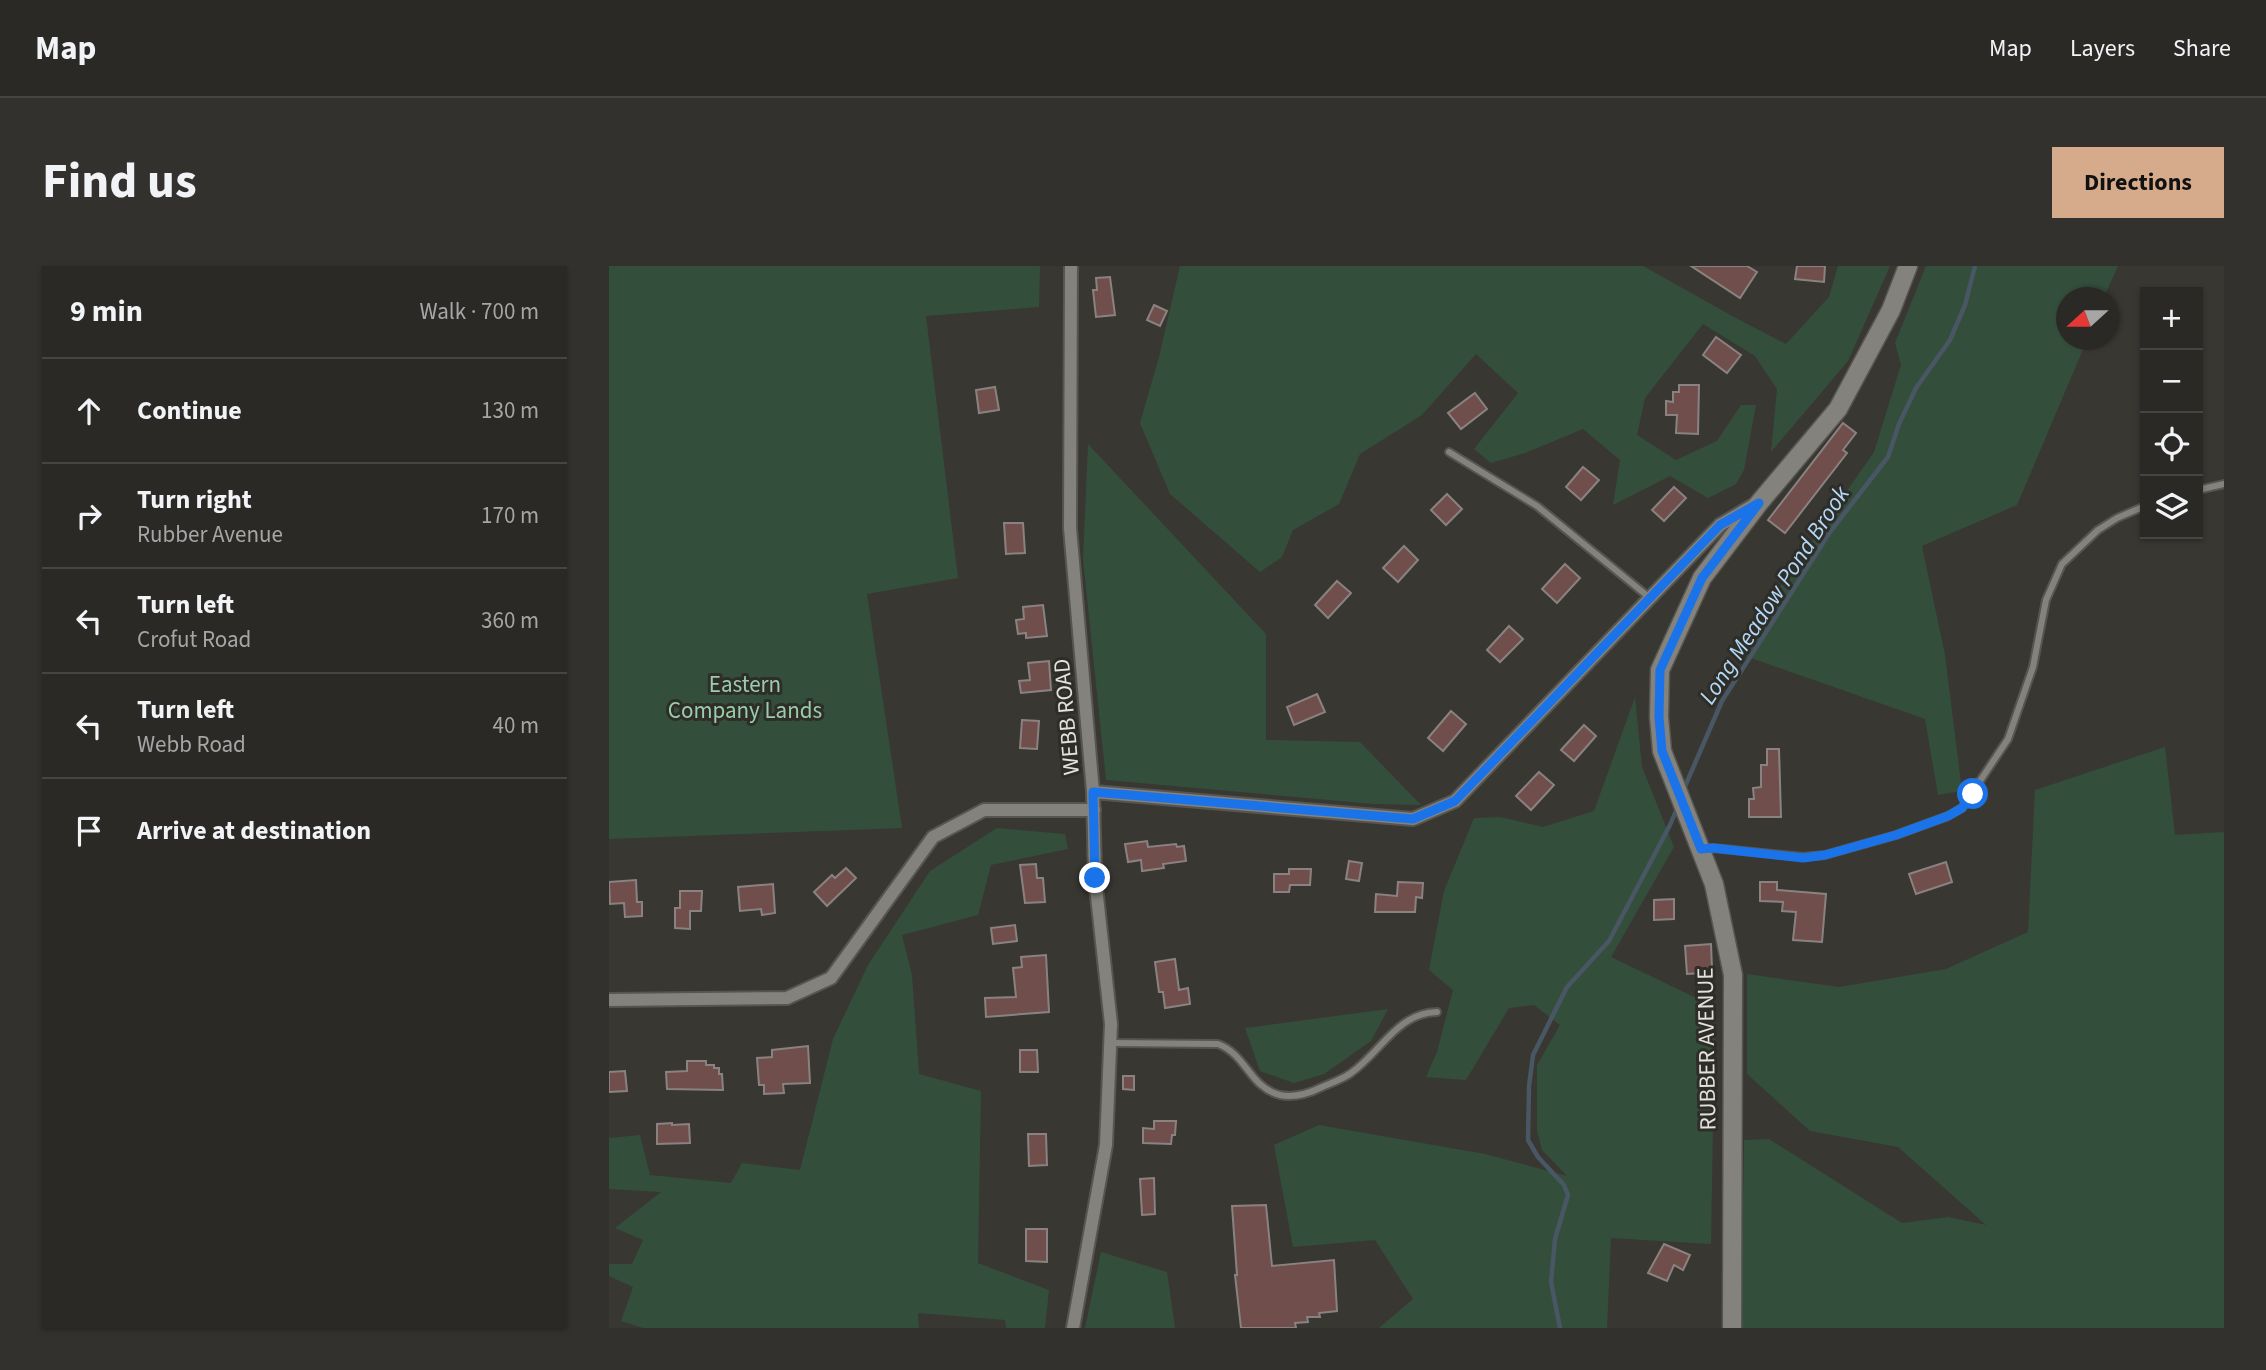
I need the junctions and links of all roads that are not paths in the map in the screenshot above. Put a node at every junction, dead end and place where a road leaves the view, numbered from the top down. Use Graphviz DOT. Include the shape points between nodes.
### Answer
graph roads {
  1 [pos="1071,266"];
  2 [pos="1908,266"];
  3 [pos="1449,452"];
  4 [pos="2224,484"];
  5 [pos="2203,489"];
  6 [pos="1759,503"];
  7 [pos="2140,508"];
  8 [pos="1650,598"];
  9 [pos="1093,792"];
  10 [pos="1094,810"];
  11 [pos="1701,849"];
  12 [pos="609,1000"];
  13 [pos="1437,1012"];
  14 [pos="1111,1043"];
  15 [pos="1073,1328"];
  16 [pos="1732,1328"];
  1 -- 9 [label="street, WEBB ROAD" via="1070,527"];
  2 -- 6 [label="street, RUBBER AVENUE" via="1891,310 1837,409"];
  3 -- 8 [label="lane" via="1537,506"];
  4 -- 5 [label="lane"];
  6 -- 8 [label="street" via="1720,525"];
  6 -- 11 [label="street, RUBBER AVENUE" via="1702,578 1660,670 1662,751"];
  7 -- 11 [label="lane" via="2098,530 2062,564 2046,600 2033,667 2008,738 1962,808 1896,835 1825,855 1803,858"];
  8 -- 9 [label="street" via="1455,801 1413,819"];
  9 -- 10 [label="street, WEBB ROAD"];
  10 -- 12 [label="street" via="984,810 933,837 831,978 787,998"];
  10 -- 14 [label="street, WEBB ROAD" via="1095,878"];
  11 -- 16 [label="street, RUBBER AVENUE" via="1714,884 1733,975"];
  13 -- 14 [label="lane" via="1407,1019 1350,1074 1302,1095 1281,1095 1262,1086 1230,1048 1219,1044"];
  14 -- 15 [label="street, WEBB ROAD" via="1105,1145"];
}
